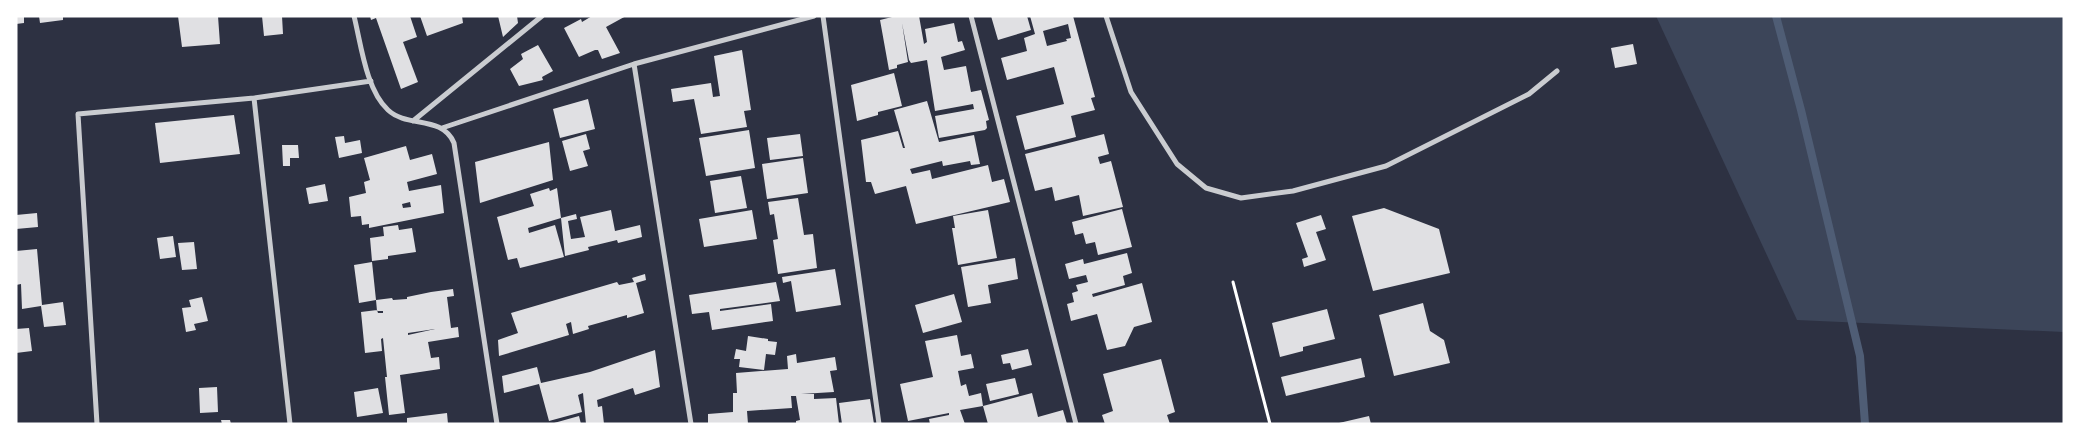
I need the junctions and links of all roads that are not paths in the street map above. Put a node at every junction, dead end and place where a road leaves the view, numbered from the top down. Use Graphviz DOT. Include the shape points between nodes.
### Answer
graph roads {
  1 [pos="354,16"];
  2 [pos="542,16"];
  3 [pos="814,16"];
  4 [pos="823,16"];
  5 [pos="971,16"];
  6 [pos="1106,16"];
  7 [pos="634,64"];
  8 [pos="1557,71"];
  9 [pos="371,81"];
  10 [pos="254,98"];
  11 [pos="413,121"];
  12 [pos="442,128"];
  13 [pos="97,424"];
  14 [pos="290,424"];
  15 [pos="497,424"];
  16 [pos="691,424"];
  17 [pos="879,424"];
  18 [pos="1076,424"];
  1 -- 9 [label="street"];
  2 -- 11 [label="street"];
  3 -- 7 [label="street"];
  4 -- 17 [label="street"];
  5 -- 18 [label="street"];
  6 -- 8 [label="street" via="1131,92 1177,164 1206,188 1241,198 1293,192 1386,166 1529,94"];
  7 -- 12 [label="street"];
  7 -- 16 [label="street"];
  9 -- 10 [label="street"];
  9 -- 11 [label="street" via="377,96 392,114"];
  10 -- 13 [label="street" via="78,114"];
  10 -- 14 [label="street"];
  11 -- 12 [label="street"];
  12 -- 15 [label="street" via="454,144"];
}
